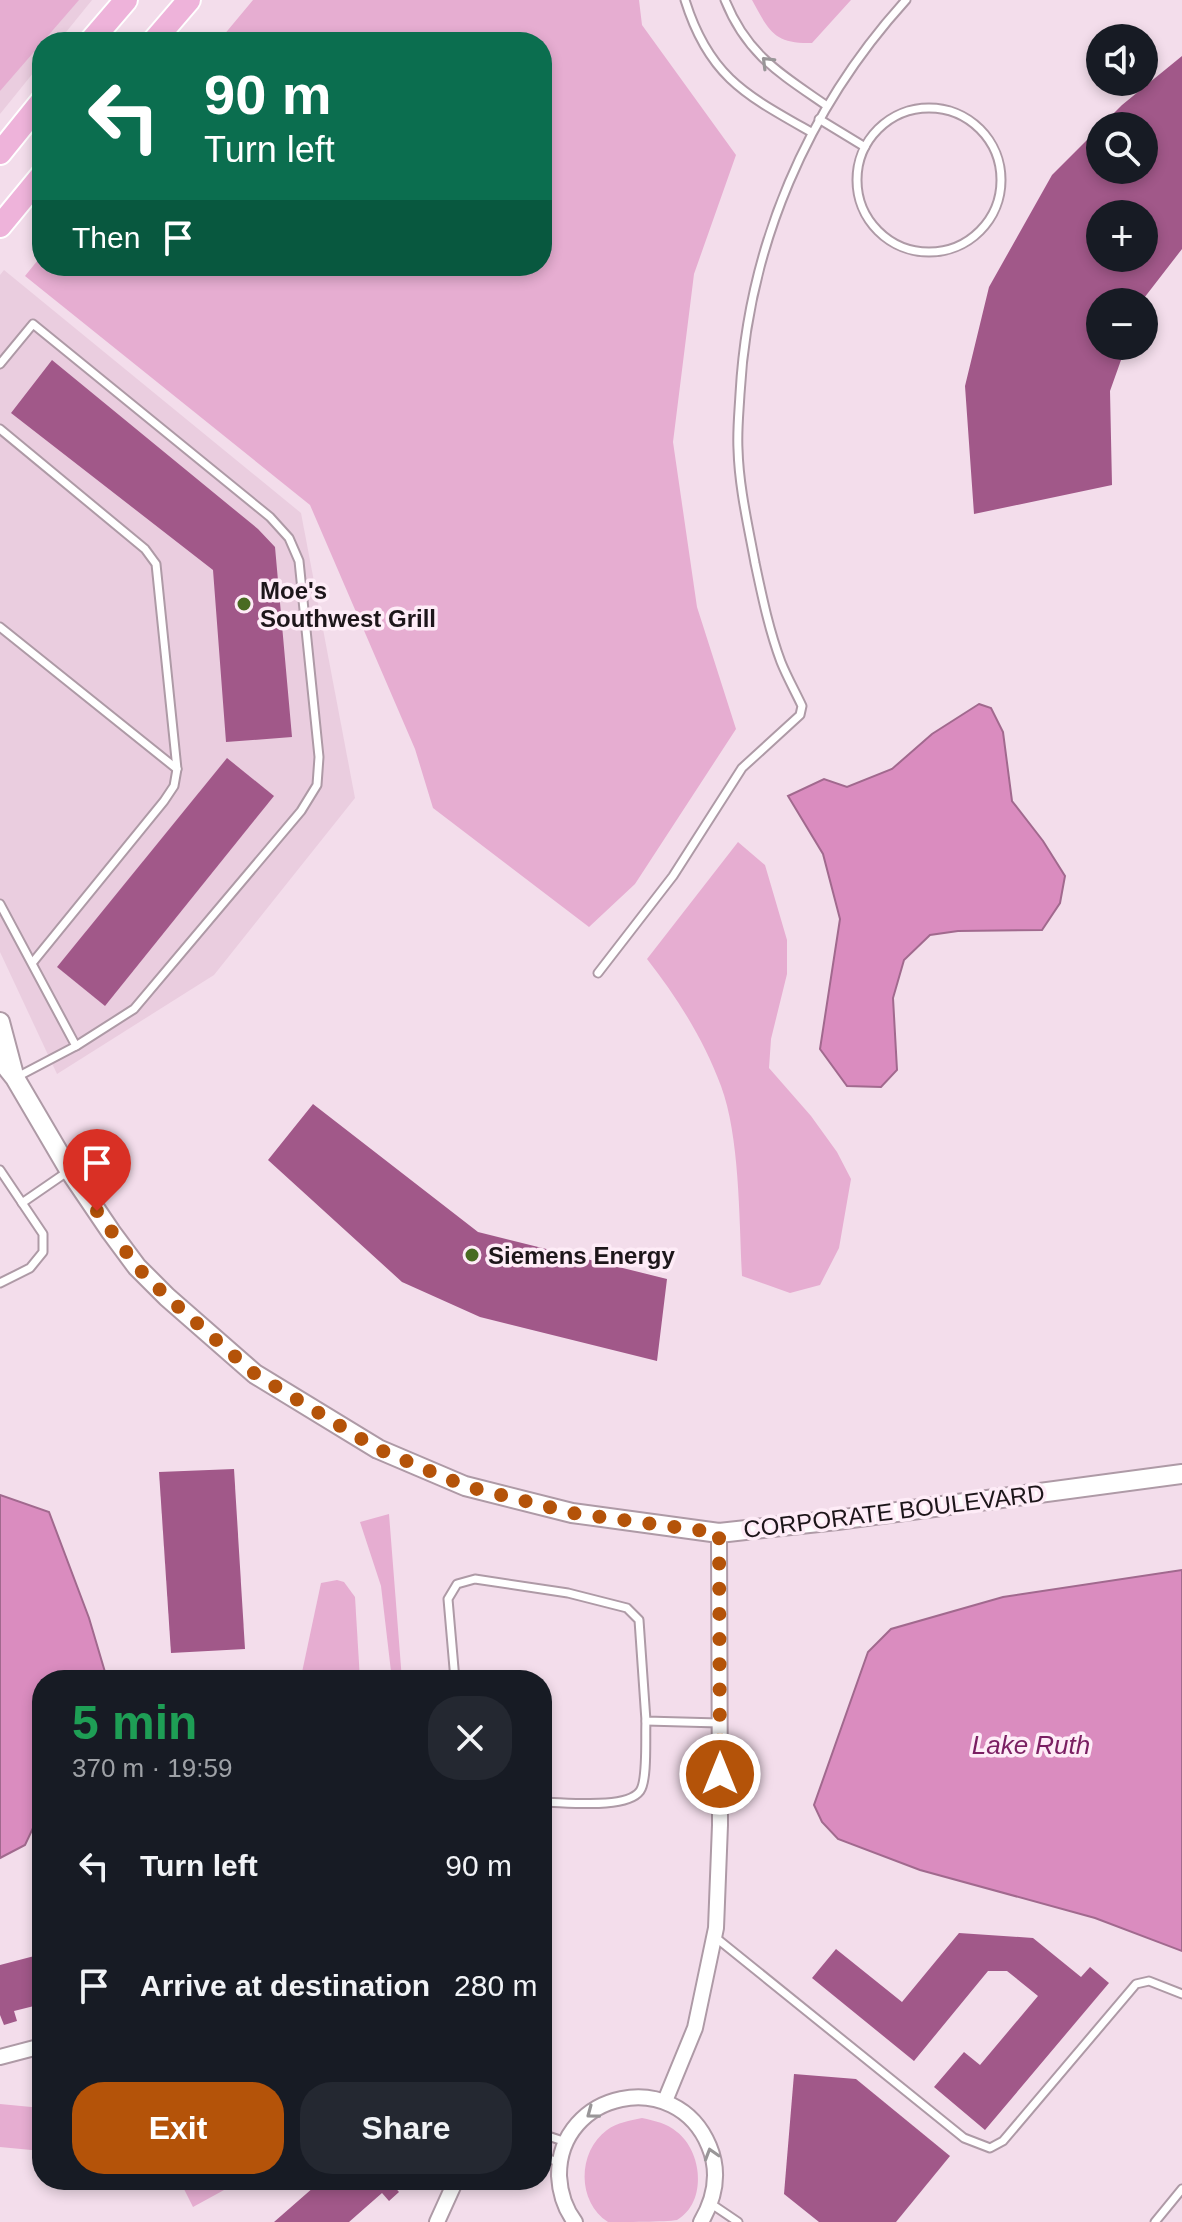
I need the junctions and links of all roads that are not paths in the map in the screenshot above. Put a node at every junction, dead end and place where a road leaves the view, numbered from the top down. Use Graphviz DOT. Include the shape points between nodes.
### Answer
graph roads {
  1 [pos="126,0"];
  2 [pos="189,0"];
  3 [pos="685,0"];
  4 [pos="725,0"];
  5 [pos="906,0"];
  6 [pos="99,32"];
  7 [pos="162,32"];
  8 [pos="827,106"];
  9 [pos="32,113"];
  10 [pos="819,119"];
  11 [pos="811,132"];
  12 [pos="865,147"];
  13 [pos="0,153"];
  14 [pos="32,187"];
  15 [pos="0,226"];
  16 [pos="0,364"];
  17 [pos="0,429"];
  18 [pos="1,629"];
  19 [pos="177,769"];
  20 [pos="0,904"];
  21 [pos="33,962"];
  22 [pos="598,973"];
  23 [pos="0,1022"];
  24 [pos="76,1046"];
  25 [pos="0,1059"];
  26 [pos="15,1078"];
  27 [pos="0,1170"];
  28 [pos="69,1170"];
  29 [pos="22,1203"];
  30 [pos="0,1283"];
  31 [pos="1182,1474"];
  32 [pos="719,1533"];
  33 [pos="454,1670"];
  34 [pos="646,1721"];
  35 [pos="719,1723"];
  36 [pos="552,1802"];
  37 [pos="715,1937"];
  38 [pos="1182,1994"];
  39 [pos="32,2049"];
  40 [pos="0,2057"];
  41 [pos="665,2101"];
  42 [pos="552,2137"];
  43 [pos="566,2142"];
  44 [pos="552,2160"];
  45 [pos="559,2162"];
  46 [pos="1182,2189"];
  47 [pos="451,2190"];
  48 [pos="710,2203"];
  49 [pos="437,2222"];
  50 [pos="575,2222"];
  51 [pos="701,2222"];
  52 [pos="738,2222"];
  53 [pos="1155,2222"];
  1 -- 6 [label="main road"];
  2 -- 7 [label="main road"];
  3 -- 11 [label="lane" via="693,26 721,71 752,98"];
  8 -- 4 [label="lane, one-way" via="766,64 734,22"];
  5 -- 8 [label="lane"];
  8 -- 10 [label="lane"];
  9 -- 13 [label="main road"];
  10 -- 11 [label="lane"];
  10 -- 12 [label="lane"];
  11 -- 22 [label="lane" via="760,261 743,354 738,448 763,602 802,706 800,715 742,768 673,876"];
  12 -- 12 [label="lane" via="857,187 862,206 870,221 895,243 928,252 947,250 964,243 993,213 1001,177 998,159 978,127 960,115 944,109 909,110 880,127"];
  14 -- 15 [label="main road"];
  16 -- 24 [label="lane" via="33,324 270,517 289,538 299,561 319,757 317,785 301,811 134,1009"];
  17 -- 19 [label="lane" via="145,549 156,564"];
  18 -- 19 [label="lane"];
  19 -- 21 [label="lane" via="164,801"];
  20 -- 21 [label="lane"];
  21 -- 24 [label="lane"];
  23 -- 26 [label="street, CORPORATE BOULEVARD"];
  24 -- 26 [label="lane"];
  25 -- 26 [label="street, CORPORATE BOULEVARD"];
  26 -- 28 [label="street, CORPORATE BOULEVARD"];
  27 -- 29 [label="lane"];
  28 -- 29 [label="lane"];
  28 -- 32 [label="street, CORPORATE BOULEVARD" via="137,1267 167,1297 255,1374 378,1449 465,1486 572,1513"];
  29 -- 30 [label="lane" via="43,1234 43,1252 30,1268"];
  31 -- 32 [label="street, CORPORATE BOULEVARD"];
  32 -- 35 [label="street"];
  33 -- 34 [label="lane" via="448,1599 457,1584 475,1579 627,1608 639,1620"];
  34 -- 35 [label="lane"];
  34 -- 36 [label="lane" via="640,1791 623,1802"];
  35 -- 37 [label="street"];
  37 -- 38 [label="lane" via="964,2138 990,2148 1003,2141 1136,1984 1149,1981"];
  37 -- 41 [label="street" via="695,2028"];
  39 -- 40 [label="street"];
  41 -- 43 [label="street, one-way" via="638,2096 611,2101 587,2114"];
  48 -- 41 [label="street, one-way" via="714,2159 704,2133"];
  42 -- 43 [label="lane"];
  43 -- 45 [label="street"];
  44 -- 45 [label="lane"];
  45 -- 50 [label="street" via="560,2190"];
  46 -- 53 [label="lane"];
  47 -- 49 [label="street"];
  48 -- 51 [label="street"];
  48 -- 52 [label="lane"];
}
